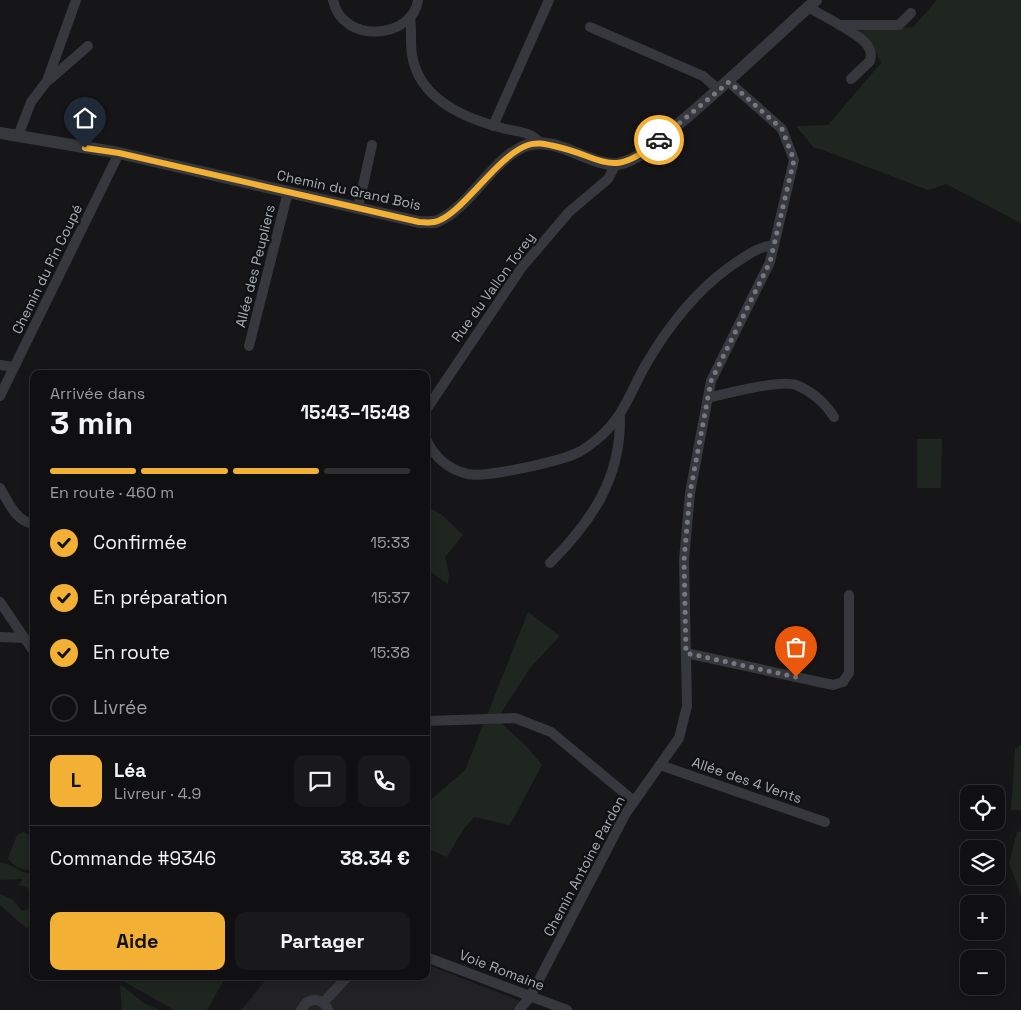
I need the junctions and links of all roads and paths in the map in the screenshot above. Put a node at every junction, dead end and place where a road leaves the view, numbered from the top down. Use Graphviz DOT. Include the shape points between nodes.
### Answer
graph roads {
  1 [pos="76,0"];
  2 [pos="333,0"];
  3 [pos="418,0"];
  4 [pos="550,0"];
  5 [pos="812,4"];
  6 [pos="911,13"];
  7 [pos="410,17"];
  8 [pos="840,25"];
  9 [pos="590,27"];
  10 [pos="88,46"];
  11 [pos="851,79"];
  12 [pos="47,81"];
  13 [pos="729,82"];
  14 [pos="719,90"];
  15 [pos="493,126"];
  16 [pos="0,133"];
  17 [pos="18,136"];
  18 [pos="540,143"];
  19 [pos="372,145"];
  20 [pos="119,153"];
  21 [pos="616,164"];
  22 [pos="288,192"];
  23 [pos="358,208"];
  24 [pos="774,244"];
  25 [pos="249,346"];
  26 [pos="0,365"];
  27 [pos="14,367"];
  28 [pos="438,388"];
  29 [pos="430,391"];
  30 [pos="0,396"];
  31 [pos="708,398"];
  32 [pos="430,403"];
  33 [pos="620,417"];
  34 [pos="834,417"];
  35 [pos="430,446"];
  36 [pos="0,488"];
  37 [pos="30,523"];
  38 [pos="550,563"];
  39 [pos="849,595"];
  40 [pos="0,602"];
  41 [pos="0,637"];
  42 [pos="24,638"];
  43 [pos="30,646"];
  44 [pos="686,653"];
  45 [pos="430,721"];
  46 [pos="660,764"];
  47 [pos="634,801"];
  48 [pos="825,822"];
  49 [pos="430,958"];
  50 [pos="345,980"];
  51 [pos="530,996"];
  52 [pos="326,1006"];
  53 [pos="301,1010"];
  54 [pos="519,1010"];
  55 [pos="567,1010"];
  1 -- 12 [label="street"];
  2 -- 7 [label="street" via="335,13 348,25 364,32 397,27"];
  3 -- 7 [label="street"];
  4 -- 15 [label="street"];
  5 -- 8 [label="street"];
  5 -- 13 [label="street"];
  6 -- 8 [label="street" via="899,25"];
  7 -- 15 [label="street" via="412,55 428,90 450,108"];
  8 -- 11 [label="street" via="868,44 871,50 870,61"];
  9 -- 14 [label="street" via="703,76"];
  10 -- 12 [label="street"];
  12 -- 17 [label="street" via="31,102"];
  13 -- 14 [label="street"];
  13 -- 24 [label="street, Chemin Antoine Pardon" via="782,129 794,160"];
  14 -- 21 [label="street" via="650,148"];
  15 -- 18 [label="street" via="534,136"];
  16 -- 17 [label="street, Chemin du Grand Bois"];
  17 -- 20 [label="street, Chemin du Grand Bois"];
  18 -- 21 [label="street"];
  18 -- 23 [label="street, Chemin du Grand Bois" via="509,156 448,215 436,222 419,222"];
  19 -- 23 [label="street"];
  20 -- 22 [label="street, Chemin du Grand Bois"];
  20 -- 27 [label="street, Chemin du Pin Coupé"];
  21 -- 28 [label="street, Rue du Vallon Torey" via="608,180 569,212 522,267"];
  22 -- 23 [label="street, Chemin du Grand Bois"];
  22 -- 25 [label="street, Allée des Peupliers"];
  24 -- 31 [label="street, Chemin Antoine Pardon" via="770,262 711,381"];
  24 -- 33 [label="street" via="760,246 717,276 694,298 655,349"];
  26 -- 27 [label="street"];
  27 -- 30 [label="street, Chemin du Pin Coupé"];
  28 -- 29 [label="street"];
  28 -- 32 [label="street, Rue du Vallon Torey"];
  31 -- 34 [label="street" via="755,387 794,384 825,404"];
  31 -- 44 [label="street, Chemin Antoine Pardon" via="690,493 684,560"];
  33 -- 35 [label="street" via="579,452 479,476 445,464"];
  33 -- 38 [label="street" via="618,455 602,495 581,530"];
  36 -- 37 [label="street" via="20,518"];
  39 -- 44 [label="street" via="849,673 843,682 833,685"];
  40 -- 42 [label="street"];
  41 -- 42 [label="street"];
  42 -- 43 [label="street"];
  44 -- 46 [label="street, Chemin Antoine Pardon" via="688,706 679,738"];
  45 -- 47 [label="street" via="515,718 551,732"];
  46 -- 47 [label="street, Chemin Antoine Pardon"];
  46 -- 48 [label="street, Allée des 4 Vents"];
  47 -- 51 [label="street, Chemin Antoine Pardon"];
  49 -- 51 [label="street, Voie Romaine"];
  50 -- 52 [label="street"];
  51 -- 54 [label="street, Chemin Antoine Pardon"];
  51 -- 55 [label="street, Voie Romaine"];
  52 -- 53 [label="street" via="311,1000"];
}
